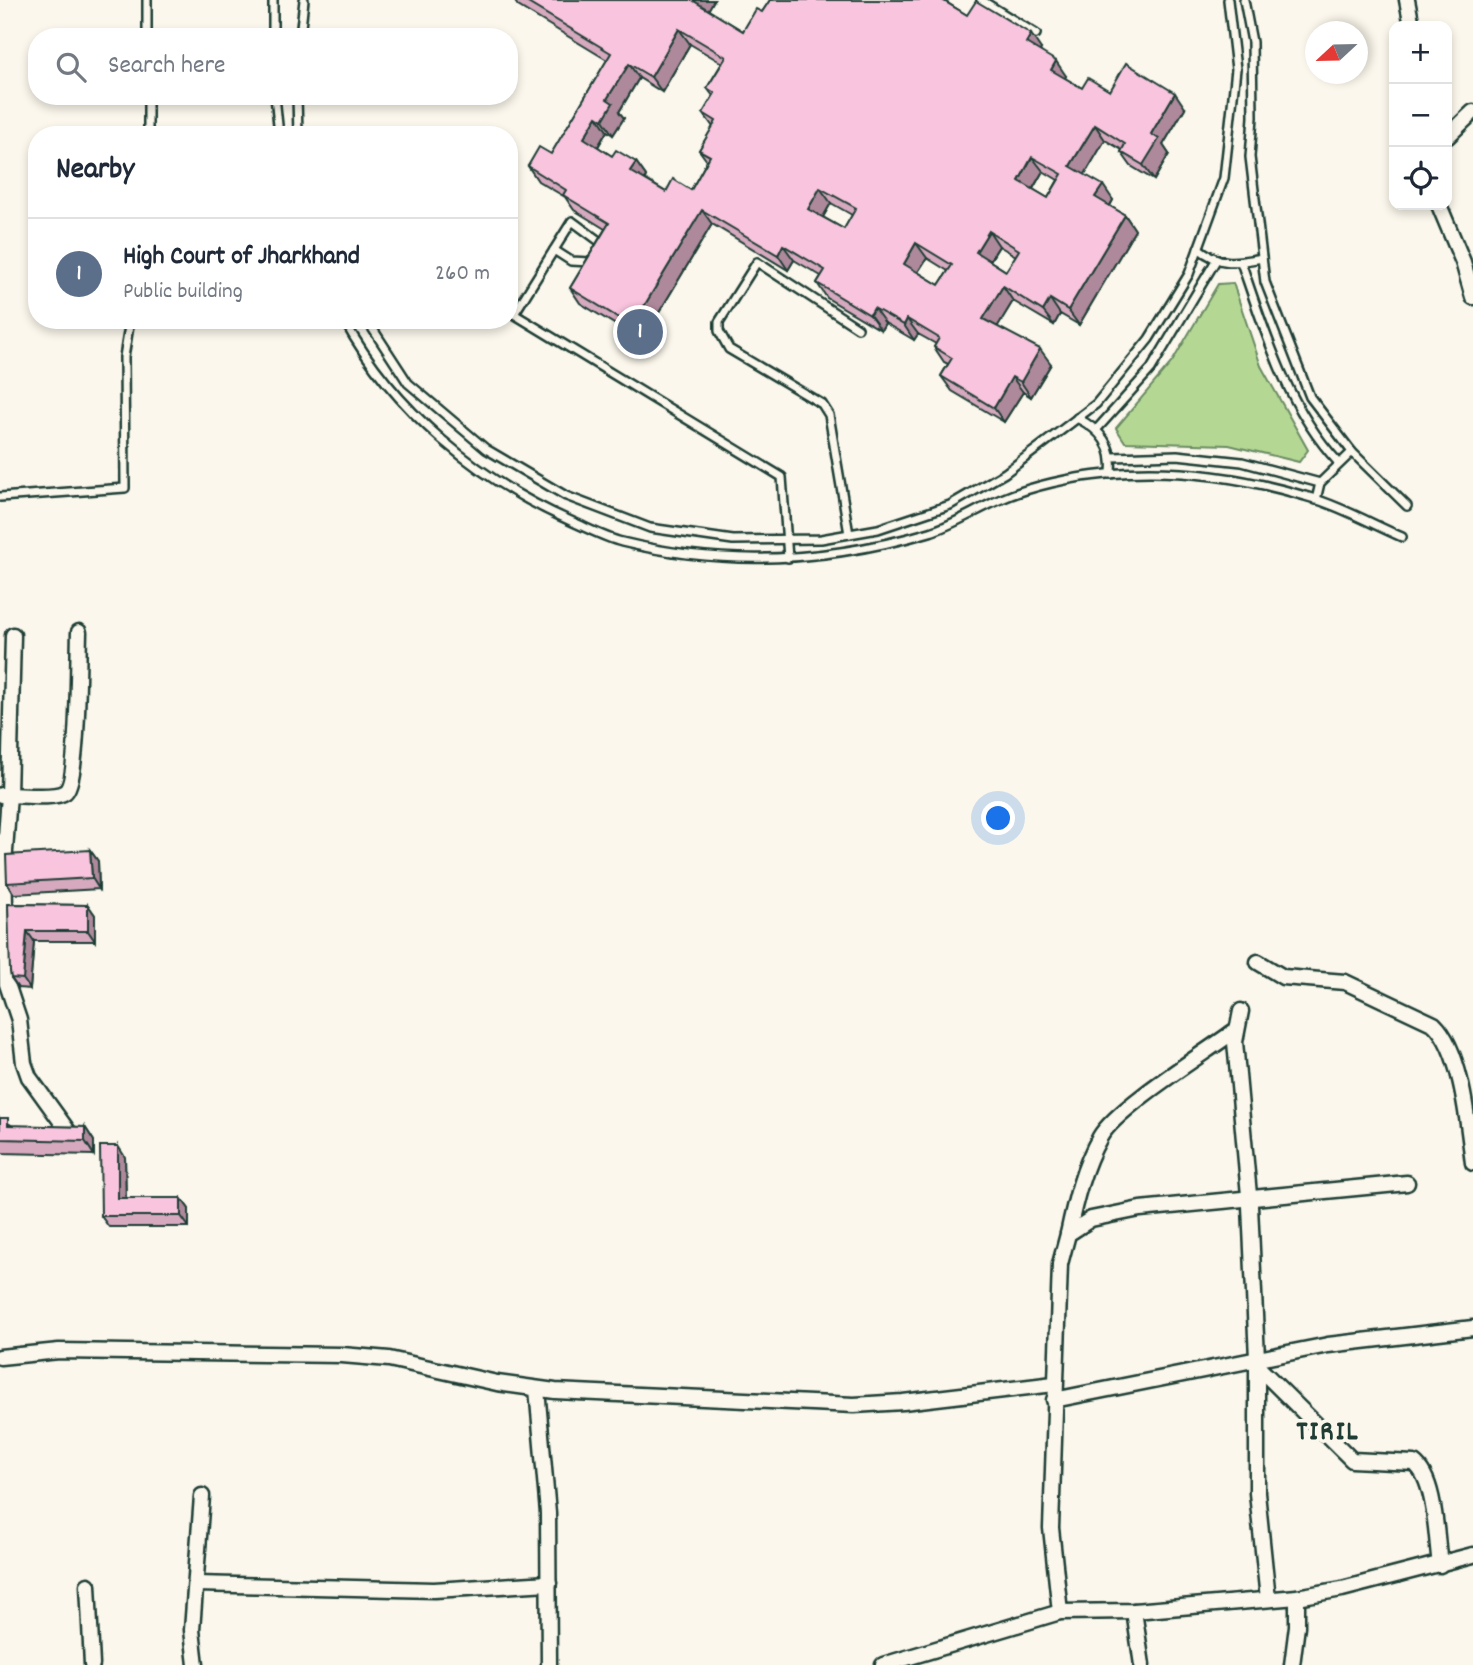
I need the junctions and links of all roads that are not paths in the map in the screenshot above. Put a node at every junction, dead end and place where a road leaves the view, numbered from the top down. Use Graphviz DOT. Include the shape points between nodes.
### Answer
graph roads {
  1 [pos="147,0"];
  2 [pos="273,0"];
  3 [pos="304,0"];
  4 [pos="981,0"];
  5 [pos="1228,0"];
  6 [pos="1244,0"];
  7 [pos="1407,0"];
  8 [pos="1411,21"];
  9 [pos="147,28"];
  10 [pos="273,28"];
  11 [pos="301,28"];
  12 [pos="1036,34"];
  13 [pos="148,105"];
  14 [pos="276,105"];
  15 [pos="297,105"];
  16 [pos="1473,112"];
  17 [pos="148,126"];
  18 [pos="278,126"];
  19 [pos="298,126"];
  20 [pos="1452,132"];
  21 [pos="1441,210"];
  22 [pos="1198,248"];
  23 [pos="554,250"];
  24 [pos="1262,258"];
  25 [pos="1215,262"];
  26 [pos="1241,262"];
  27 [pos="1473,297"];
  28 [pos="518,303"];
  29 [pos="518,316"];
  30 [pos="858,328"];
  31 [pos="129,329"];
  32 [pos="350,329"];
  33 [pos="373,329"];
  34 [pos="1077,418"];
  35 [pos="1097,429"];
  36 [pos="1352,452"];
  37 [pos="1113,457"];
  38 [pos="1338,462"];
  39 [pos="1111,474"];
  40 [pos="1320,483"];
  41 [pos="0,497"];
  42 [pos="1316,500"];
  43 [pos="1407,506"];
  44 [pos="849,534"];
  45 [pos="1402,537"];
  46 [pos="787,539"];
  47 [pos="788,558"];
  48 [pos="79,632"];
  49 [pos="13,635"];
  50 [pos="5,795"];
  51 [pos="1258,962"];
  52 [pos="1241,1011"];
  53 [pos="1236,1030"];
  54 [pos="68,1131"];
  55 [pos="1473,1159"];
  56 [pos="1407,1182"];
  57 [pos="1249,1196"];
  58 [pos="1068,1234"];
  59 [pos="1473,1328"];
  60 [pos="0,1357"];
  61 [pos="1257,1362"];
  62 [pos="1054,1384"];
  63 [pos="537,1388"];
  64 [pos="1054,1400"];
  65 [pos="202,1496"];
  66 [pos="1473,1555"];
  67 [pos="1440,1565"];
  68 [pos="549,1583"];
  69 [pos="197,1584"];
  70 [pos="88,1585"];
  71 [pos="1297,1597"];
  72 [pos="1268,1599"];
  73 [pos="1133,1611"];
  74 [pos="1060,1612"];
  75 [pos="92,1665"];
  76 [pos="196,1665"];
  77 [pos="549,1665"];
  78 [pos="883,1665"];
  79 [pos="1142,1665"];
  80 [pos="1292,1665"];
  1 -- 9 [label="lane"];
  2 -- 10 [label="lane"];
  3 -- 11 [label="lane"];
  4 -- 12 [label="lane"];
  5 -- 22 [label="lane" via="1236,69 1224,178"];
  6 -- 24 [label="lane" via="1252,42 1250,157"];
  7 -- 8 [label="street"];
  13 -- 17 [label="lane"];
  14 -- 18 [label="lane"];
  15 -- 19 [label="lane"];
  16 -- 20 [label="street"];
  21 -- 27 [label="street"];
  22 -- 25 [label="lane"];
  22 -- 34 [label="lane" via="1189,274 1149,339 1096,404"];
  23 -- 23 [label="lane" via="572,221 604,242 591,262 571,261"];
  23 -- 28 [label="lane"];
  24 -- 26 [label="lane"];
  24 -- 36 [label="lane" via="1265,282 1310,397"];
  25 -- 26 [label="lane"];
  25 -- 35 [label="lane" via="1150,369"];
  26 -- 38 [label="lane" via="1289,389 1314,436"];
  29 -- 46 [label="lane" via="782,477"];
  30 -- 44 [label="lane" via="757,262 719,322 729,349 822,404 829,415"];
  31 -- 41 [label="lane" via="124,357 125,488"];
  32 -- 47 [label="lane" via="401,402 467,461 534,505 631,544 681,554"];
  33 -- 46 [label="lane" via="408,383 486,449 566,496 650,528 733,540"];
  34 -- 35 [label="lane"];
  34 -- 44 [label="lane" via="1005,473 950,505"];
  35 -- 37 [label="lane"];
  36 -- 38 [label="lane"];
  36 -- 43 [label="lane"];
  37 -- 39 [label="lane"];
  37 -- 40 [label="lane" via="1177,455 1242,462"];
  38 -- 40 [label="lane"];
  39 -- 42 [label="lane" via="1188,473"];
  39 -- 47 [label="lane" via="1057,482 1003,499 932,531 843,552"];
  40 -- 42 [label="lane"];
  42 -- 45 [label="lane"];
  44 -- 46 [label="lane"];
  46 -- 47 [label="lane"];
  48 -- 50 [label="street" via="75,756 69,787 55,796"];
  49 -- 50 [label="street"];
  50 -- 54 [label="street" via="7,984 29,1077"];
  51 -- 55 [label="street" via="1283,977 1345,982 1434,1024 1444,1034 1453,1057"];
  52 -- 53 [label="street"];
  53 -- 57 [label="street"];
  53 -- 58 [label="street" via="1130,1106 1101,1135 1078,1188"];
  56 -- 57 [label="street"];
  57 -- 58 [label="street" via="1106,1215"];
  57 -- 61 [label="street"];
  58 -- 62 [label="street" via="1060,1264"];
  59 -- 61 [label="street" via="1328,1345"];
  60 -- 63 [label="street" via="59,1351 342,1355 389,1359 497,1384"];
  61 -- 64 [label="street"];
  61 -- 67 [label="street" via="1352,1460 1414,1463 1420,1468 1431,1499"];
  61 -- 72 [label="street" via="1257,1493"];
  62 -- 63 [label="street" via="854,1405"];
  62 -- 64 [label="street"];
  63 -- 68 [label="street"];
  64 -- 74 [label="street" via="1051,1528"];
  65 -- 69 [label="street"];
  66 -- 67 [label="street"];
  67 -- 71 [label="street"];
  68 -- 69 [label="street" via="433,1591"];
  68 -- 77 [label="street"];
  69 -- 76 [label="street" via="192,1630"];
  70 -- 75 [label="street"];
  71 -- 72 [label="street"];
  71 -- 80 [label="street"];
  72 -- 73 [label="street"];
  73 -- 74 [label="street"];
  73 -- 79 [label="street"];
  74 -- 78 [label="street"];
}
